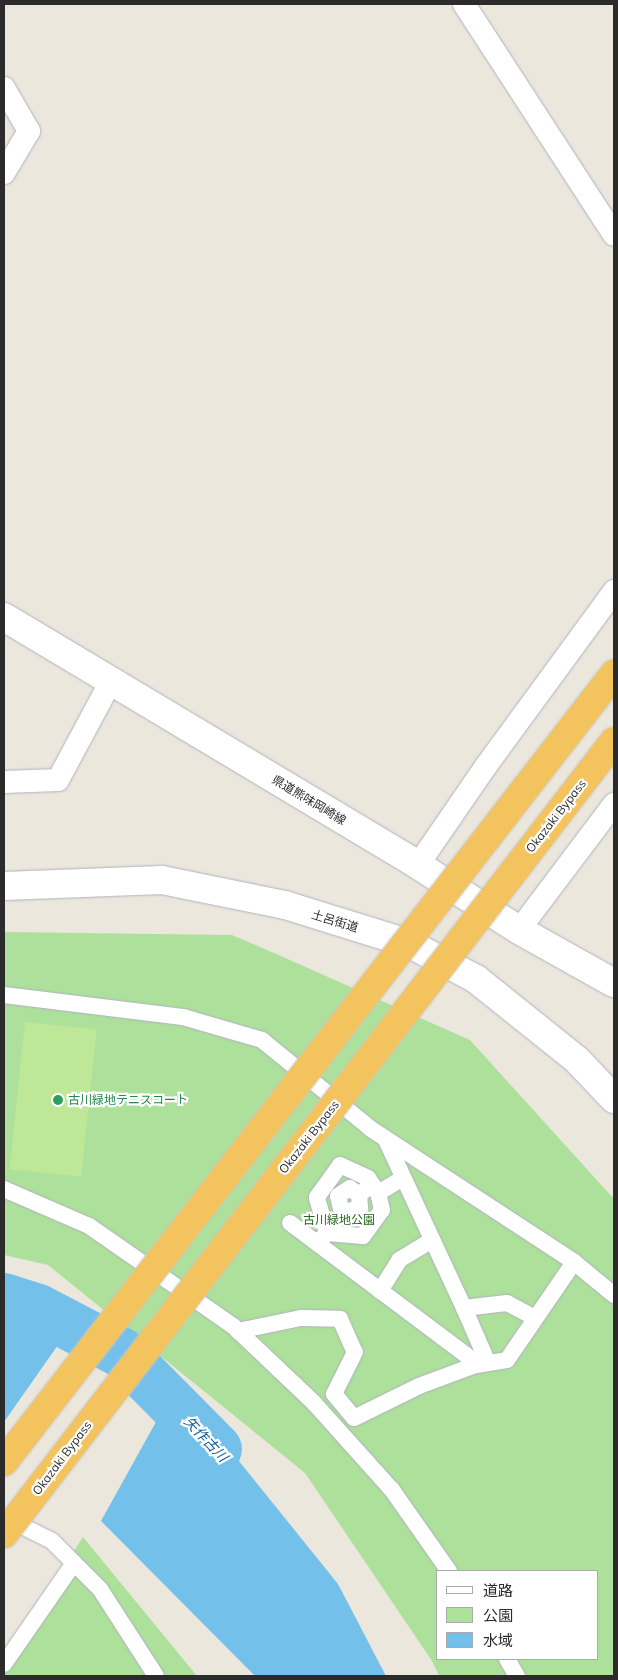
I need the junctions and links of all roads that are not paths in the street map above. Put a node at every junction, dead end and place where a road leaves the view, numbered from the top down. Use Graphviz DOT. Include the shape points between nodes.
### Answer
graph roads {
  1 [pos="464,4"];
  2 [pos="4,88"];
  3 [pos="4,173"];
  4 [pos="614,235"];
  5 [pos="614,591"];
  6 [pos="4,617"];
  7 [pos="614,674"];
  8 [pos="110,681"];
  9 [pos="614,741"];
  10 [pos="4,782"];
  11 [pos="614,804"];
  12 [pos="418,865"];
  13 [pos="4,886"];
  14 [pos="519,930"];
  15 [pos="614,983"];
  16 [pos="4,995"];
  17 [pos="614,1099"];
  18 [pos="385,1138"];
  19 [pos="403,1178"];
  20 [pos="4,1188"];
  21 [pos="375,1189"];
  22 [pos="290,1223"];
  23 [pos="322,1238"];
  24 [pos="432,1240"];
  25 [pos="574,1262"];
  26 [pos="380,1291"];
  27 [pos="614,1295"];
  28 [pos="464,1308"];
  29 [pos="535,1318"];
  30 [pos="238,1331"];
  31 [pos="482,1364"];
  32 [pos="4,1462"];
  33 [pos="4,1516"];
  34 [pos="4,1534"];
  35 [pos="74,1563"];
  36 [pos="448,1570"];
  37 [pos="508,1660"];
  38 [pos="4,1664"];
  39 [pos="156,1676"];
  40 [pos="517,1676"];
  1 -- 4 [label="street"];
  2 -- 3 [label="street" via="29,131"];
  5 -- 12 [label="street"];
  6 -- 8 [label="main road, 県道熊味岡崎線"];
  7 -- 32 [label="highway, bridge"];
  8 -- 10 [label="street" via="58,780"];
  8 -- 12 [label="main road, 県道熊味岡崎線"];
  9 -- 34 [label="highway, Okazaki Bypass, bridge"];
  11 -- 14 [label="street"];
  12 -- 14 [label="main road, 県道熊味岡崎線"];
  13 -- 17 [label="main road, 土呂街道" via="162,880 285,905 410,944 476,980 577,1060"];
  14 -- 15 [label="main road, 県道熊味岡崎線"];
  16 -- 18 [label="street" via="183,1017 262,1040"];
  18 -- 19 [label="street"];
  18 -- 25 [label="street"];
  19 -- 21 [label="street"];
  19 -- 24 [label="street"];
  20 -- 30 [label="street" via="89,1226"];
  21 -- 23 [label="street" via="359,1195 350,1188 338,1196 342,1213"];
  21 -- 23 [label="street" via="382,1210 363,1236"];
  21 -- 23 [label="street" via="368,1178 340,1165 317,1196"];
  22 -- 23 [label="street"];
  23 -- 26 [label="street"];
  24 -- 26 [label="street" via="399,1260"];
  24 -- 28 [label="street"];
  25 -- 27 [label="street"];
  25 -- 29 [label="street"];
  26 -- 31 [label="street"];
  28 -- 29 [label="street" via="507,1303"];
  28 -- 31 [label="street"];
  29 -- 31 [label="street" via="507,1360"];
  30 -- 31 [label="street" via="301,1318 340,1319 355,1352 334,1394 354,1418 419,1386"];
  30 -- 36 [label="street" via="314,1403 392,1490"];
  33 -- 35 [label="street" via="52,1541"];
  35 -- 38 [label="street"];
  35 -- 39 [label="street" via="100,1589"];
  37 -- 40 [label="street"];
}
